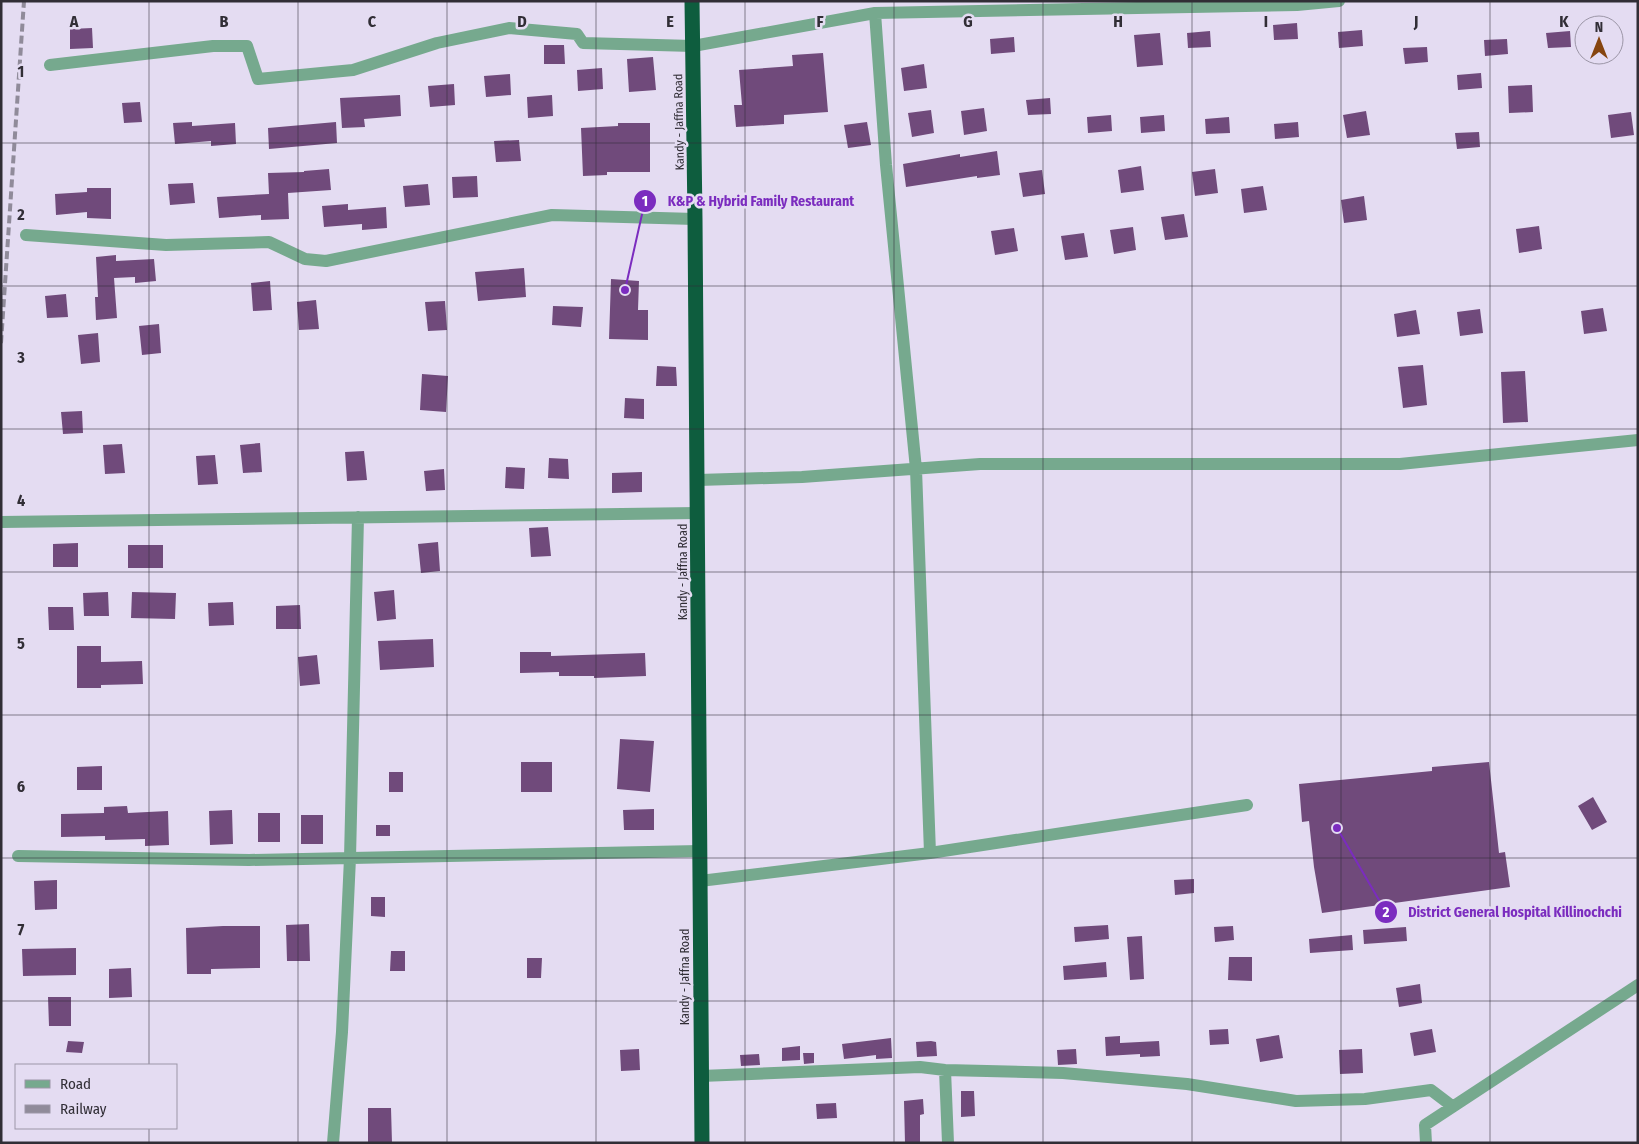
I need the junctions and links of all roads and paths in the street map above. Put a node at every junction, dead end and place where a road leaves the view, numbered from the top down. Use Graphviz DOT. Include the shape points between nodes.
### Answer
graph roads {
  1 [pos="692,1"];
  2 [pos="1339,1"];
  3 [pos="875,13"];
  4 [pos="693,46"];
  5 [pos="50,65"];
  6 [pos="696,219"];
  7 [pos="26,235"];
  8 [pos="1638,440"];
  9 [pos="916,469"];
  10 [pos="698,480"];
  11 [pos="698,513"];
  12 [pos="358,517"];
  13 [pos="1,522"];
  14 [pos="1247,805"];
  15 [pos="700,851"];
  16 [pos="930,853"];
  17 [pos="18,856"];
  18 [pos="350,858"];
  19 [pos="700,881"];
  20 [pos="1638,985"];
  21 [pos="945,1070"];
  22 [pos="701,1076"];
  23 [pos="1452,1106"];
  24 [pos="333,1143"];
  25 [pos="702,1143"];
  26 [pos="948,1143"];
  27 [pos="1426,1143"];
  1 -- 4 [label="highway, Kandy - Jaffna Road"];
  2 -- 3 [label="street" via="1298,5"];
  3 -- 4 [label="street"];
  3 -- 9 [label="street" via="887,175"];
  4 -- 5 [label="street" via="583,43 577,34 509,28 436,43 353,70 258,79 247,46 213,46"];
  4 -- 6 [label="highway, Kandy - Jaffna Road"];
  6 -- 7 [label="street" via="552,215 326,261 306,259 269,242 166,245"];
  6 -- 10 [label="highway, Kandy - Jaffna Road"];
  8 -- 9 [label="street" via="1400,464 980,464"];
  9 -- 10 [label="street"];
  9 -- 16 [label="street"];
  10 -- 11 [label="highway, Kandy - Jaffna Road"];
  11 -- 12 [label="street"];
  11 -- 15 [label="highway, Kandy - Jaffna Road"];
  12 -- 13 [label="street"];
  12 -- 18 [label="street"];
  14 -- 16 [label="street"];
  15 -- 18 [label="street"];
  15 -- 19 [label="highway, Kandy - Jaffna Road"];
  16 -- 19 [label="street"];
  17 -- 18 [label="street" via="250,860"];
  18 -- 24 [label="street"];
  19 -- 22 [label="highway, Kandy - Jaffna Road"];
  20 -- 23 [label="street"];
  21 -- 22 [label="street" via="920,1067"];
  21 -- 23 [label="street" via="1063,1074 1188,1084 1296,1101 1365,1099 1431,1090"];
  21 -- 26 [label="street"];
  22 -- 25 [label="highway, Kandy - Jaffna Road"];
  23 -- 27 [label="street" via="1425,1125"];
}
